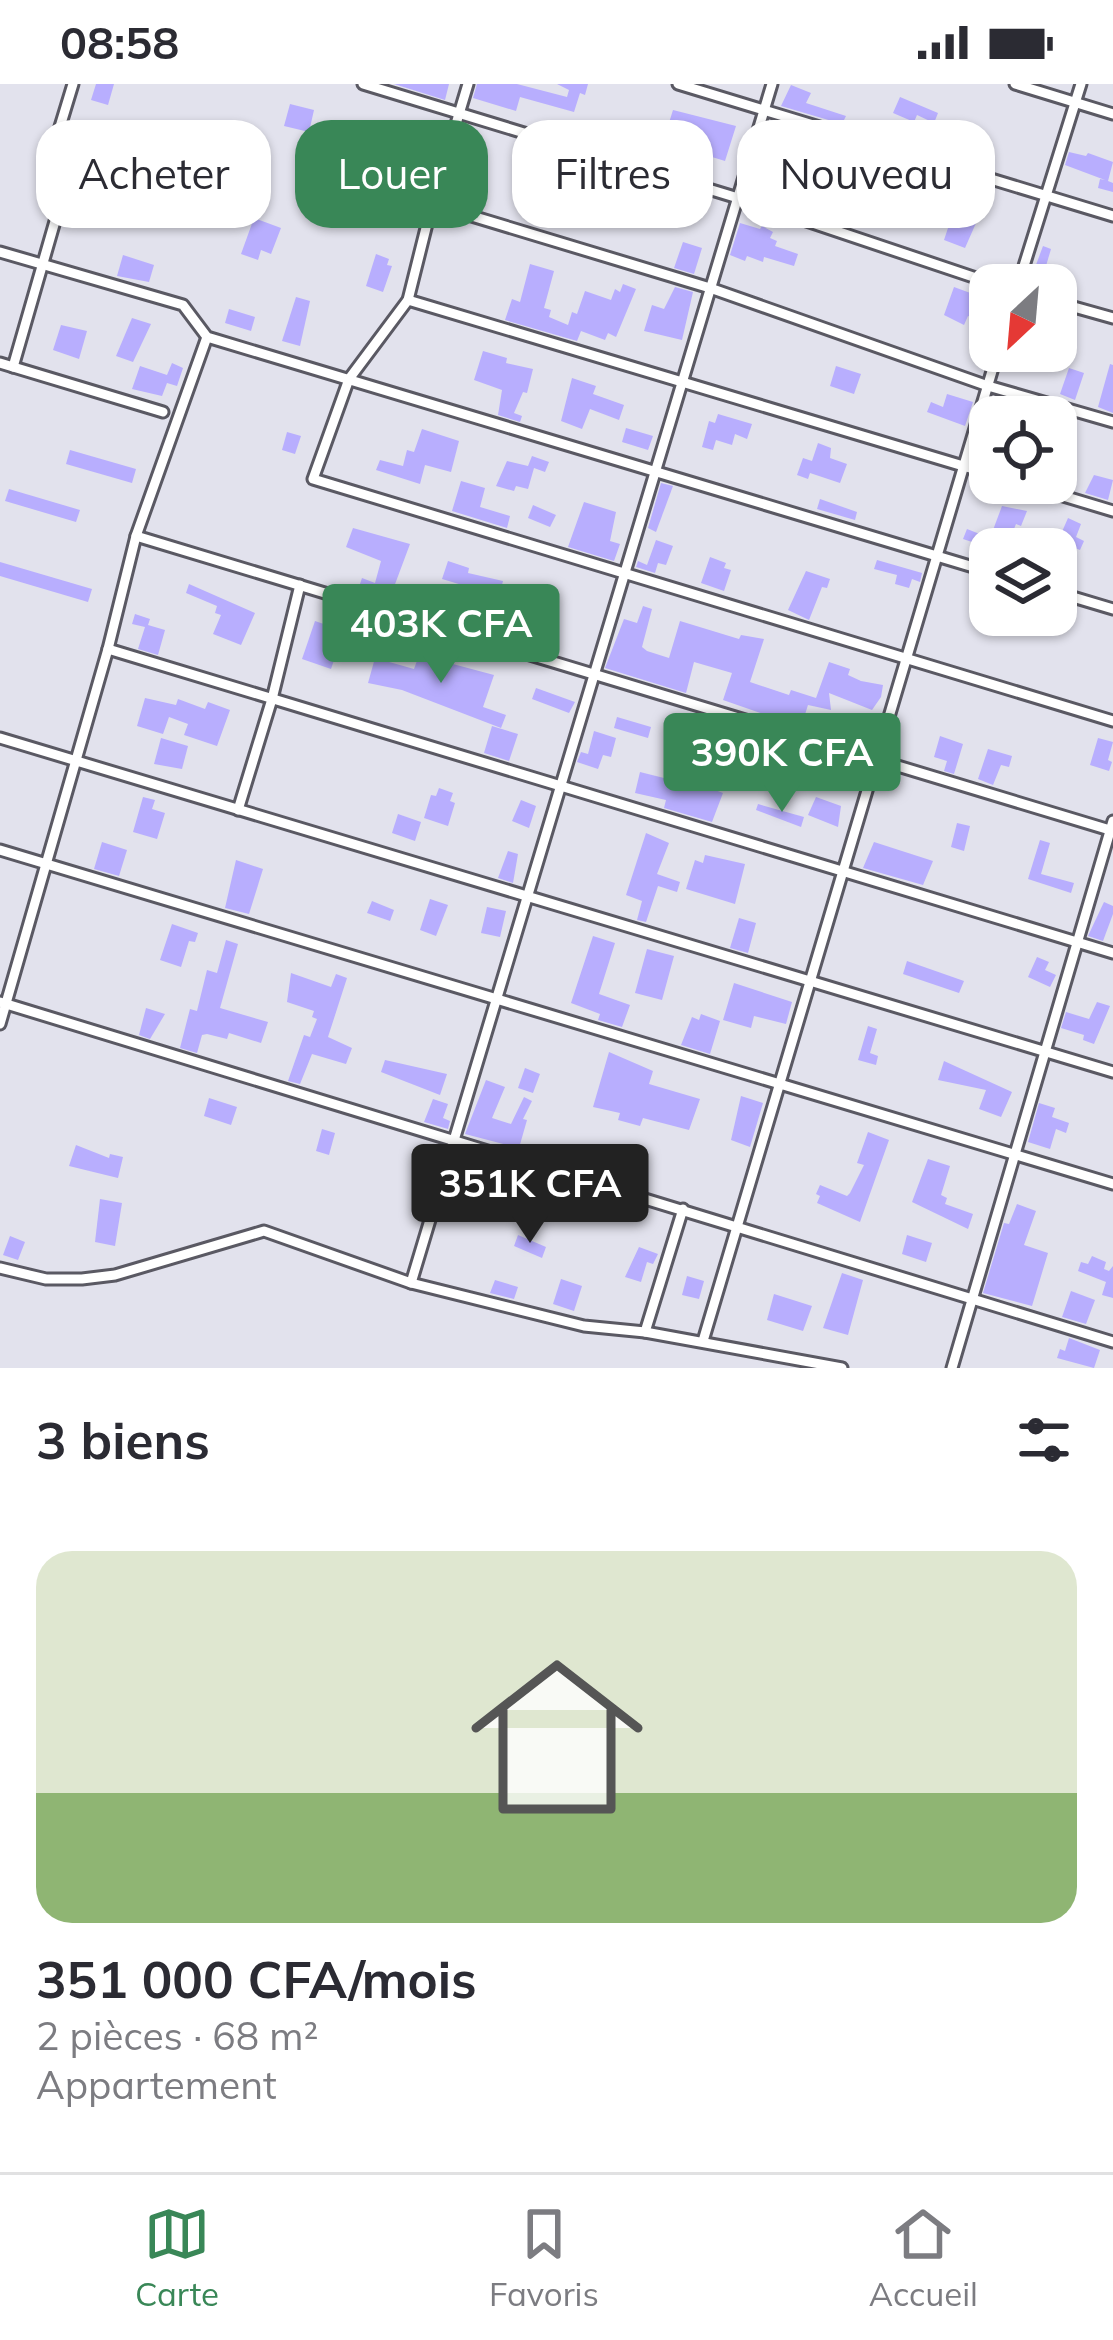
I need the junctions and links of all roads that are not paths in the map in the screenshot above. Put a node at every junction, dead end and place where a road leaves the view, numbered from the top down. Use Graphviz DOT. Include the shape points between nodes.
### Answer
graph roads {
  1 [pos="73,84"];
  2 [pos="363,84"];
  3 [pos="468,84"];
  4 [pos="678,84"];
  5 [pos="772,84"];
  6 [pos="1015,84"];
  7 [pos="1081,84"];
  8 [pos="1075,102"];
  9 [pos="764,110"];
  10 [pos="461,114"];
  11 [pos="1113,114"];
  12 [pos="459,120"];
  13 [pos="761,120"];
  14 [pos="1047,196"];
  15 [pos="737,197"];
  16 [pos="1113,215"];
  17 [pos="488,221"];
  18 [pos="426,228"];
  19 [pos="829,228"];
  20 [pos="0,252"];
  21 [pos="43,264"];
  22 [pos="1025,264"];
  23 [pos="969,276"];
  24 [pos="710,288"];
  25 [pos="408,300"];
  26 [pos="1077,308"];
  27 [pos="1113,318"];
  28 [pos="207,337"];
  29 [pos="0,363"];
  30 [pos="13,367"];
  31 [pos="992,372"];
  32 [pos="349,380"];
  33 [pos="682,382"];
  34 [pos="988,386"];
  35 [pos="164,412"];
  36 [pos="1113,422"];
  37 [pos="965,467"];
  38 [pos="969,468"];
  39 [pos="655,471"];
  40 [pos="1077,500"];
  41 [pos="1113,511"];
  42 [pos="136,536"];
  43 [pos="939,556"];
  44 [pos="969,565"];
  45 [pos="625,574"];
  46 [pos="300,585"];
  47 [pos="1077,598"];
  48 [pos="1113,609"];
  49 [pos="108,650"];
  50 [pos="908,659"];
  51 [pos="594,675"];
  52 [pos="272,699"];
  53 [pos="1113,722"];
  54 [pos="0,738"];
  55 [pos="878,760"];
  56 [pos="74,761"];
  57 [pos="561,786"];
  58 [pos="238,810"];
  59 [pos="1112,828"];
  60 [pos="0,850"];
  61 [pos="44,863"];
  62 [pos="844,872"];
  63 [pos="527,897"];
  64 [pos="1077,943"];
  65 [pos="1113,953"];
  66 [pos="810,982"];
  67 [pos="497,999"];
  68 [pos="3,1002"];
  69 [pos="0,1024"];
  70 [pos="1043,1052"];
  71 [pos="1113,1072"];
  72 [pos="780,1084"];
  73 [pos="455,1139"];
  74 [pos="1013,1154"];
  75 [pos="1113,1184"];
  76 [pos="682,1208"];
  77 [pos="738,1226"];
  78 [pos="0,1268"];
  79 [pos="411,1282"];
  80 [pos="970,1296"];
  81 [pos="645,1332"];
  82 [pos="703,1341"];
  83 [pos="1113,1342"];
  84 [pos="842,1368"];
  85 [pos="952,1368"];
  1 -- 21 [label="street" via="59,130 66,184"];
  2 -- 10 [label="street"];
  3 -- 10 [label="street"];
  4 -- 9 [label="street"];
  5 -- 9 [label="street"];
  6 -- 8 [label="street"];
  7 -- 8 [label="street"];
  8 -- 11 [label="street"];
  8 -- 14 [label="street"];
  9 -- 13 [label="street"];
  9 -- 14 [label="street"];
  10 -- 12 [label="street"];
  10 -- 15 [label="street"];
  14 -- 16 [label="street"];
  14 -- 22 [label="street"];
  15 -- 24 [label="street"];
  17 -- 24 [label="street"];
  18 -- 25 [label="street"];
  19 -- 23 [label="street"];
  20 -- 21 [label="street"];
  21 -- 28 [label="street" via="183,305"];
  21 -- 30 [label="street"];
  24 -- 33 [label="street"];
  24 -- 34 [label="street"];
  25 -- 32 [label="street"];
  25 -- 33 [label="street"];
  26 -- 27 [label="street"];
  28 -- 32 [label="street"];
  28 -- 42 [label="street"];
  29 -- 30 [label="street"];
  30 -- 35 [label="street"];
  31 -- 34 [label="street"];
  32 -- 39 [label="street"];
  32 -- 45 [label="street" via="313,479"];
  33 -- 37 [label="street"];
  33 -- 39 [label="street"];
  34 -- 36 [label="street"];
  34 -- 37 [label="street"];
  37 -- 38 [label="street"];
  37 -- 43 [label="street"];
  39 -- 43 [label="street"];
  39 -- 45 [label="street"];
  40 -- 41 [label="street"];
  42 -- 46 [label="street"];
  42 -- 49 [label="street"];
  43 -- 44 [label="street"];
  43 -- 50 [label="street"];
  45 -- 50 [label="street"];
  45 -- 51 [label="street"];
  46 -- 51 [label="street"];
  46 -- 52 [label="street"];
  47 -- 48 [label="street"];
  49 -- 52 [label="street"];
  49 -- 56 [label="street"];
  50 -- 53 [label="street"];
  50 -- 55 [label="street"];
  51 -- 55 [label="street"];
  51 -- 57 [label="street"];
  52 -- 57 [label="street"];
  52 -- 58 [label="street"];
  54 -- 56 [label="street"];
  55 -- 59 [label="street"];
  55 -- 62 [label="street"];
  56 -- 58 [label="street"];
  56 -- 61 [label="street"];
  57 -- 62 [label="street"];
  57 -- 63 [label="street"];
  58 -- 63 [label="street"];
  59 -- 64 [label="street"];
  60 -- 61 [label="street"];
  61 -- 67 [label="street"];
  61 -- 68 [label="street"];
  62 -- 64 [label="street"];
  62 -- 66 [label="street"];
  63 -- 66 [label="street"];
  63 -- 67 [label="street"];
  64 -- 65 [label="street"];
  64 -- 70 [label="street"];
  66 -- 70 [label="street"];
  66 -- 72 [label="street"];
  67 -- 72 [label="street"];
  67 -- 73 [label="street"];
  68 -- 69 [label="street"];
  68 -- 73 [label="street"];
  70 -- 71 [label="street"];
  70 -- 74 [label="street"];
  72 -- 74 [label="street"];
  72 -- 77 [label="street"];
  73 -- 76 [label="street"];
  73 -- 79 [label="street"];
  74 -- 75 [label="street"];
  74 -- 80 [label="street"];
  76 -- 77 [label="street"];
  76 -- 81 [label="street"];
  77 -- 80 [label="street"];
  77 -- 82 [label="street"];
  78 -- 79 [label="street" via="82,1280 264,1231"];
  79 -- 81 [label="street"];
  80 -- 83 [label="street"];
  80 -- 85 [label="street"];
  81 -- 82 [label="street"];
  82 -- 84 [label="street"];
}
